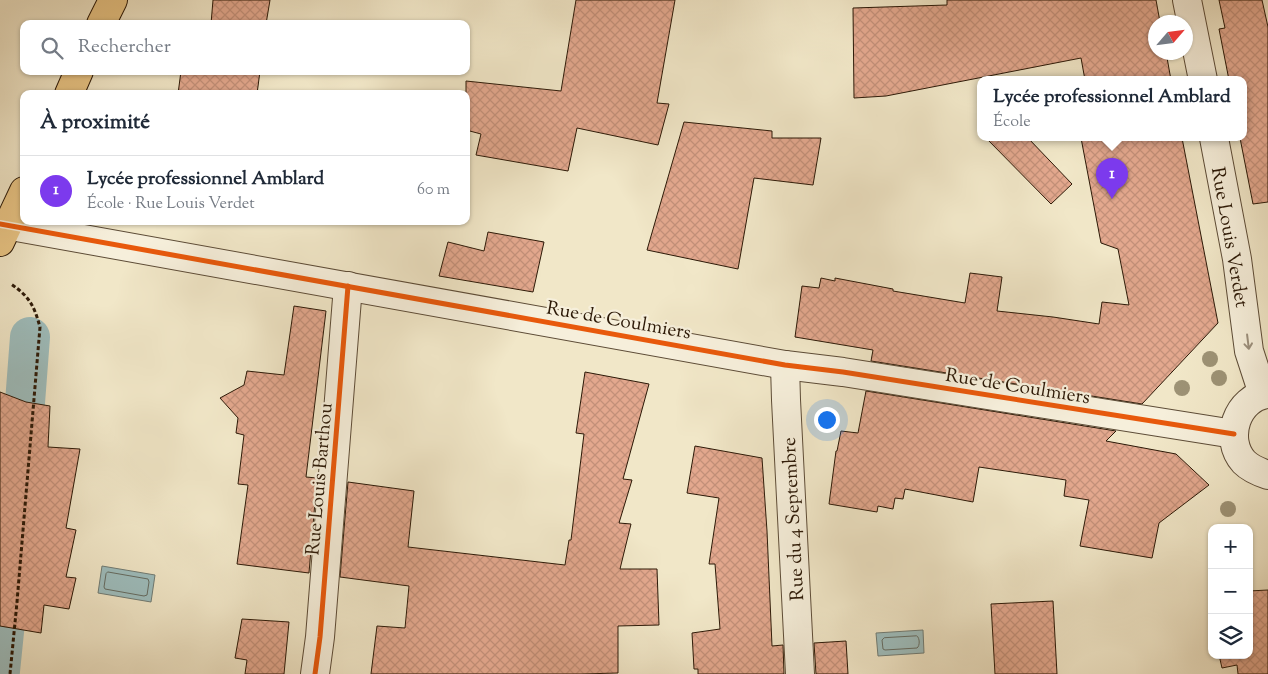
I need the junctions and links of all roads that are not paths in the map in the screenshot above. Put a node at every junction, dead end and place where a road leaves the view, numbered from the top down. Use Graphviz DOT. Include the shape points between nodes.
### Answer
graph roads {
  1 [pos="113,0"];
  2 [pos="1187,0"];
  3 [pos="104,20"];
  4 [pos="77,75"];
  5 [pos="1202,76"];
  6 [pos="71,90"];
  7 [pos="1215,141"];
  8 [pos="20,197"];
  9 [pos="2,231"];
  10 [pos="348,286"];
  11 [pos="785,364"];
  12 [pos="1265,394"];
  13 [pos="1234,434"];
  14 [pos="1268,475"];
  15 [pos="315,674"];
  16 [pos="800,674"];
  1 -- 3 [label="main road"];
  2 -- 5 [label="street"];
  4 -- 6 [label="main road"];
  7 -- 12 [label="street, Rue Louis Verdet, one-way" via="1237,259 1249,351"];
  8 -- 9 [label="main road"];
  9 -- 10 [label="street, Rue de Coulmiers"];
  10 -- 11 [label="street, Rue de Coulmiers"];
  10 -- 15 [label="street, Rue Louis Barthou"];
  11 -- 13 [label="street, Rue de Coulmiers"];
  11 -- 16 [label="street, Rue du 4 Septembre"];
  12 -- 13 [label="street" via="1251,400 1242,409"];
  13 -- 14 [label="street" via="1236,448 1243,461"];
}
